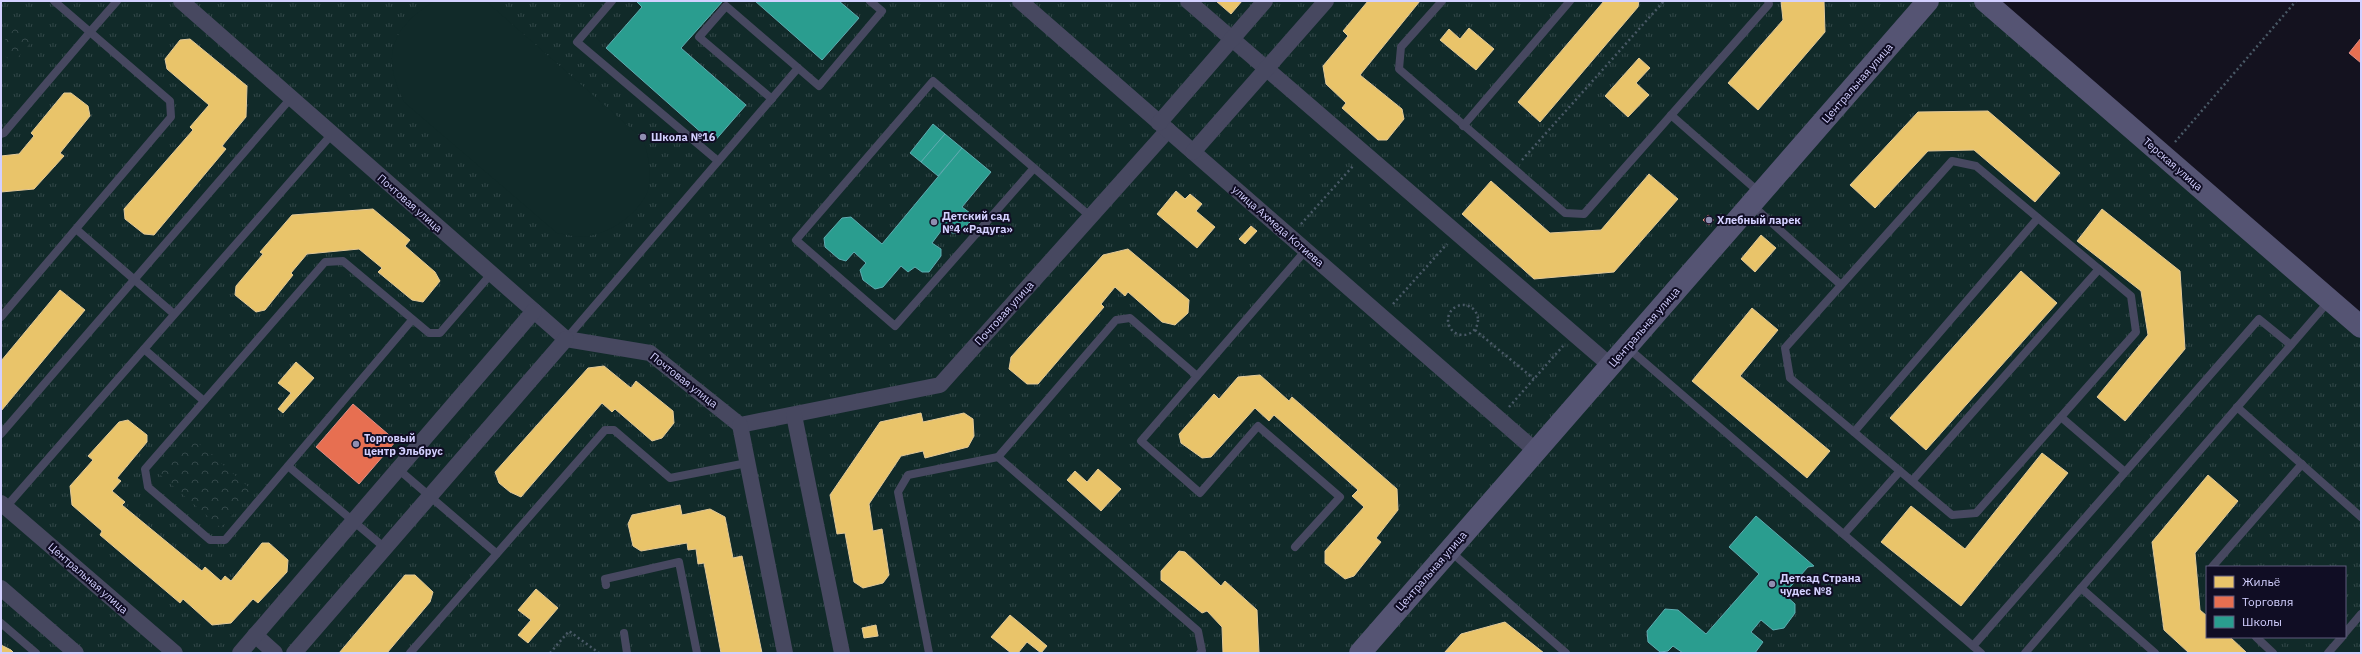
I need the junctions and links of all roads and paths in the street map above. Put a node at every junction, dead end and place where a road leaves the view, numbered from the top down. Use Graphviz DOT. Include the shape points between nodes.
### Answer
graph roads {
  1 [pos="54,1"];
  2 [pos="117,1"];
  3 [pos="181,1"];
  4 [pos="612,1"];
  5 [pos="870,1"];
  6 [pos="1020,1"];
  7 [pos="1188,1"];
  8 [pos="1265,1"];
  9 [pos="1442,1"];
  10 [pos="1570,1"];
  11 [pos="1664,1"];
  12 [pos="1768,1"];
  13 [pos="1928,1"];
  14 [pos="1985,1"];
  15 [pos="2296,1"];
  16 [pos="1322,2"];
  17 [pos="90,32"];
  18 [pos="1232,39"];
  19 [pos="798,68"];
  20 [pos="1266,68"];
  21 [pos="291,98"];
  22 [pos="772,99"];
  23 [pos="1671,115"];
  24 [pos="1463,126"];
  25 [pos="1164,127"];
  26 [pos="1,134"];
  27 [pos="332,134"];
  28 [pos="1193,152"];
  29 [pos="1364,153"];
  30 [pos="2163,156"];
  31 [pos="718,161"];
  32 [pos="1034,168"];
  33 [pos="1513,169"];
  34 [pos="1756,199"];
  35 [pos="1090,217"];
  36 [pos="2038,218"];
  37 [pos="76,229"];
  38 [pos="1456,233"];
  39 [pos="1290,236"];
  40 [pos="1306,250"];
  41 [pos="2099,269"];
  42 [pos="491,274"];
  43 [pos="135,280"];
  44 [pos="1841,285"];
  45 [pos="2330,300"];
  46 [pos="534,311"];
  47 [pos="174,314"];
  48 [pos="1,317"];
  49 [pos="1382,317"];
  50 [pos="412,320"];
  51 [pos="2361,327"];
  52 [pos="1475,330"];
  53 [pos="1574,334"];
  54 [pos="566,339"];
  55 [pos="2290,345"];
  56 [pos="1627,347"];
  57 [pos="144,349"];
  58 [pos="1611,366"];
  59 [pos="1197,376"];
  60 [pos="1534,378"];
  61 [pos="204,402"];
  62 [pos="2237,407"];
  63 [pos="1506,411"];
  64 [pos="794,415"];
  65 [pos="2061,417"];
  66 [pos="740,425"];
  67 [pos="1854,432"];
  68 [pos="1,434"];
  69 [pos="1536,451"];
  70 [pos="998,457"];
  71 [pos="747,463"];
  72 [pos="2302,464"];
  73 [pos="288,466"];
  74 [pos="398,469"];
  75 [pos="1900,471"];
  76 [pos="2125,472"];
  77 [pos="1912,481"];
  78 [pos="429,497"];
  79 [pos="3,505"];
  80 [pos="2361,517"];
  81 [pos="353,521"];
  82 [pos="1844,534"];
  83 [pos="1295,547"];
  84 [pos="385,548"];
  85 [pos="1449,550"];
  86 [pos="496,553"];
  87 [pos="2213,566"];
  88 [pos="606,584"];
  89 [pos="1,588"];
  90 [pos="2081,588"];
  91 [pos="2361,614"];
  92 [pos="1,623"];
  93 [pos="2346,632"];
  94 [pos="624,633"];
  95 [pos="255,635"];
  96 [pos="2257,638"];
  97 [pos="2341,638"];
  98 [pos="1973,646"];
  99 [pos="36,653"];
  100 [pos="76,653"];
  101 [pos="175,653"];
  102 [pos="240,653"];
  103 [pos="275,653"];
  104 [pos="294,653"];
  105 [pos="410,653"];
  106 [pos="550,653"];
  107 [pos="599,653"];
  108 [pos="627,653"];
  109 [pos="697,653"];
  110 [pos="785,653"];
  111 [pos="842,653"];
  112 [pos="929,653"];
  113 [pos="1200,653"];
  114 [pos="1360,653"];
  115 [pos="1566,653"];
  116 [pos="1981,653"];
  117 [pos="2025,653"];
  118 [pos="2155,653"];
  119 [pos="2273,653"];
  120 [pos="2328,653"];
  1 -- 17 [label="lane"];
  2 -- 17 [label="lane"];
  3 -- 21 [label="street, Почтовая улица"];
  4 -- 31 [label="lane" via="577,42"];
  5 -- 19 [label="lane" via="882,11 819,86"];
  6 -- 25 [label="street, улица Ахмеда Котиева"];
  7 -- 18 [label="street"];
  8 -- 18 [label="street, Почтовая улица"];
  9 -- 24 [label="lane" via="1401,47 1399,69"];
  10 -- 24 [label="lane"];
  11 -- 33 [label="path"];
  12 -- 23 [label="lane" via="1769,4"];
  13 -- 34 [label="street, Центральная улица"];
  14 -- 30 [label="street, Терская улица"];
  15 -- 30 [label="path"];
  16 -- 20 [label="street"];
  17 -- 26 [label="lane"];
  17 -- 37 [label="lane" via="170,101 171,117"];
  18 -- 20 [label="street"];
  18 -- 25 [label="street, Почтовая улица"];
  19 -- 22 [label="lane"];
  19 -- 22 [label="lane" via="726,6 699,37"];
  20 -- 28 [label="street"];
  20 -- 29 [label="street"];
  21 -- 27 [label="street, Почтовая улица"];
  21 -- 43 [label="lane"];
  22 -- 31 [label="lane"];
  23 -- 33 [label="lane" via="1584,214 1565,213"];
  23 -- 34 [label="lane"];
  24 -- 33 [label="lane"];
  25 -- 28 [label="street, улица Ахмеда Котиева"];
  25 -- 35 [label="street, Почтовая улица"];
  27 -- 42 [label="street, Почтовая улица"];
  27 -- 47 [label="lane"];
  28 -- 39 [label="street, улица Ахмеда Котиева"];
  29 -- 38 [label="street"];
  29 -- 39 [label="path"];
  30 -- 45 [label="street, Терская улица"];
  31 -- 54 [label="lane"];
  32 -- 32 [label="lane" via="933,81 796,240 895,326"];
  32 -- 35 [label="lane"];
  34 -- 44 [label="lane"];
  34 -- 56 [label="street, Центральная улица"];
  35 -- 64 [label="street, Почтовая улица" via="940,385"];
  36 -- 41 [label="lane"];
  36 -- 44 [label="lane" via="1976,166 1952,161"];
  36 -- 67 [label="lane"];
  37 -- 43 [label="lane"];
  37 -- 48 [label="lane"];
  38 -- 49 [label="path"];
  38 -- 53 [label="street"];
  39 -- 40 [label="street, улица Ахмеда Котиева"];
  40 -- 49 [label="street, улица Ахмеда Котиева"];
  40 -- 59 [label="lane"];
  41 -- 65 [label="lane" via="2131,296 2136,332"];
  41 -- 77 [label="lane"];
  42 -- 46 [label="street, Почтовая улица"];
  42 -- 50 [label="lane" via="440,333 429,333"];
  43 -- 47 [label="lane"];
  43 -- 68 [label="lane"];
  44 -- 67 [label="lane" via="1784,348 1790,378"];
  45 -- 51 [label="street, Терская улица"];
  45 -- 55 [label="lane"];
  46 -- 54 [label="street, Почтовая улица"];
  46 -- 74 [label="street"];
  47 -- 57 [label="lane"];
  49 -- 69 [label="street, улица Ахмеда Котиева"];
  50 -- 61 [label="lane" via="343,260 325,262"];
  50 -- 73 [label="lane"];
  52 -- 52 [label="path" via="1478,326 1478,317 1474,309 1465,305 1455,307 1449,315 1448,324 1453,332 1462,336"];
  52 -- 60 [label="path"];
  53 -- 58 [label="street"];
  53 -- 60 [label="path"];
  54 -- 66 [label="street, Почтовая улица" via="650,353"];
  54 -- 78 [label="street"];
  55 -- 62 [label="lane"];
  55 -- 76 [label="lane" via="2259,319"];
  56 -- 58 [label="street, Центральная улица"];
  56 -- 82 [label="lane"];
  57 -- 61 [label="lane"];
  57 -- 79 [label="lane"];
  58 -- 69 [label="street, Центральная улица"];
  59 -- 70 [label="lane" via="1130,318 1116,320"];
  59 -- 83 [label="lane" via="1141,441 1200,493 1258,426 1340,497"];
  60 -- 63 [label="path"];
  61 -- 73 [label="lane" via="146,469 148,487 210,540 225,540"];
  62 -- 72 [label="lane"];
  62 -- 90 [label="lane"];
  64 -- 66 [label="street, Почтовая улица"];
  64 -- 111 [label="street"];
  65 -- 76 [label="lane"];
  65 -- 77 [label="lane" via="1976,514 1952,515"];
  66 -- 71 [label="street"];
  67 -- 75 [label="lane"];
  69 -- 85 [label="street, Центральная улица"];
  70 -- 112 [label="lane" via="908,475 898,492"];
  70 -- 113 [label="lane" via="1198,631 1202,651"];
  71 -- 86 [label="lane" via="670,478 614,430 604,430"];
  71 -- 110 [label="street"];
  72 -- 80 [label="lane"];
  72 -- 87 [label="lane"];
  73 -- 81 [label="lane"];
  74 -- 78 [label="lane"];
  74 -- 81 [label="street"];
  75 -- 77 [label="lane"];
  75 -- 82 [label="lane"];
  76 -- 98 [label="lane"];
  78 -- 84 [label="street"];
  78 -- 86 [label="lane"];
  79 -- 101 [label="street, Центральная улица"];
  81 -- 84 [label="lane"];
  81 -- 95 [label="street"];
  82 -- 98 [label="lane"];
  84 -- 104 [label="street"];
  85 -- 114 [label="street, Центральная улица"];
  85 -- 115 [label="lane"];
  86 -- 105 [label="lane"];
  88 -- 109 [label="lane" via="604,579 678,562"];
  89 -- 100 [label="street"];
  90 -- 117 [label="lane"];
  90 -- 118 [label="lane"];
  91 -- 93 [label="lane"];
  92 -- 99 [label="lane"];
  94 -- 108 [label="lane"];
  95 -- 102 [label="street"];
  95 -- 103 [label="street"];
  96 -- 119 [label="lane"];
  97 -- 120 [label="lane"];
  98 -- 116 [label="lane"];
  106 -- 107 [label="path" via="569,631"];
}
